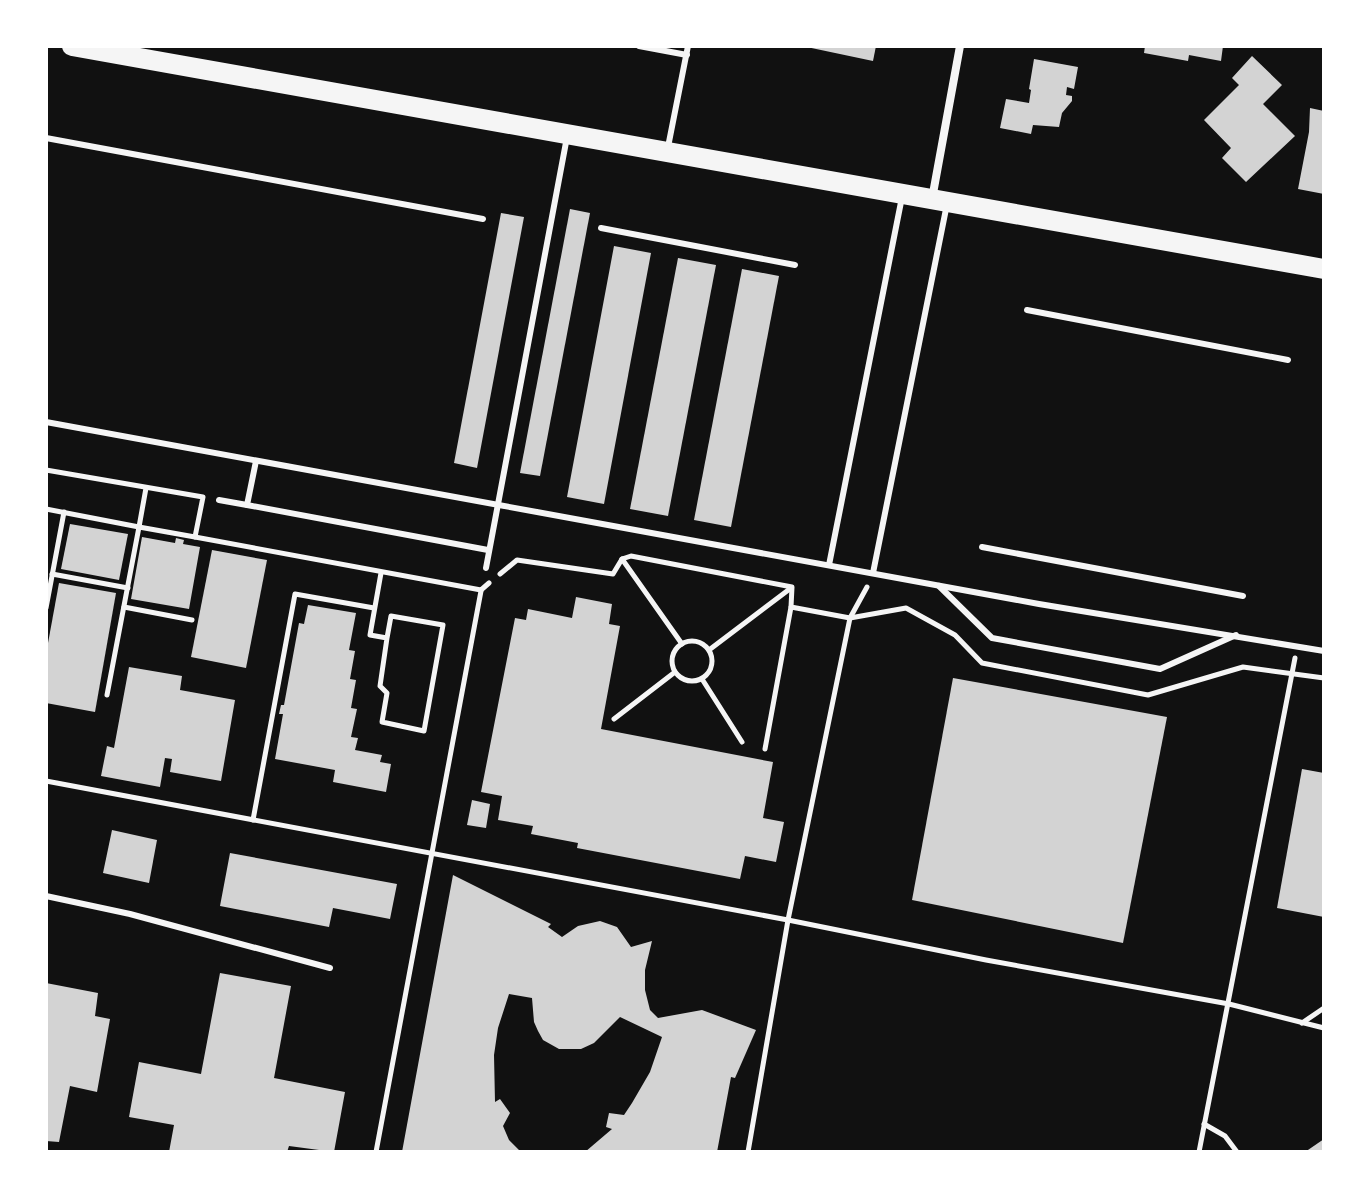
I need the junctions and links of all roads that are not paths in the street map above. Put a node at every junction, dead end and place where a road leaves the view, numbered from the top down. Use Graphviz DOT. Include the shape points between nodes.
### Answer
graph roads {
  1 [pos="72,46"];
  2 [pos="639,46"];
  3 [pos="688,46"];
  4 [pos="960,46"];
  5 [pos="687,55"];
  6 [pos="568,133"];
  7 [pos="46,138"];
  8 [pos="667,151"];
  9 [pos="903,194"];
  10 [pos="940,201"];
  11 [pos="483,219"];
  12 [pos="601,228"];
  13 [pos="795,265"];
  14 [pos="1324,269"];
  15 [pos="1027,310"];
  16 [pos="1288,360"];
  17 [pos="46,422"];
  18 [pos="256,461"];
  19 [pos="219,500"];
  20 [pos="247,505"];
  21 [pos="496,505"];
  22 [pos="982,547"];
  23 [pos="488,550"];
  24 [pos="829,565"];
  25 [pos="486,568"];
  26 [pos="873,573"];
  27 [pos="939,586"];
  28 [pos="1243,596"];
  29 [pos="1236,635"];
  30 [pos="1324,651"];
  31 [pos="46,896"];
  32 [pos="330,968"];
  1 -- 6 [label="main road"];
  2 -- 5 [label="lane"];
  3 -- 5 [label="lane"];
  4 -- 10 [label="street"];
  5 -- 8 [label="lane"];
  6 -- 8 [label="main road"];
  6 -- 21 [label="lane"];
  7 -- 11 [label="lane"];
  8 -- 9 [label="main road"];
  9 -- 10 [label="main road"];
  9 -- 24 [label="lane"];
  10 -- 14 [label="main road"];
  10 -- 26 [label="lane"];
  12 -- 13 [label="lane"];
  15 -- 16 [label="lane"];
  17 -- 18 [label="lane"];
  18 -- 20 [label="lane"];
  18 -- 21 [label="lane"];
  19 -- 20 [label="lane"];
  20 -- 23 [label="lane"];
  21 -- 23 [label="lane"];
  21 -- 24 [label="lane"];
  22 -- 28 [label="lane"];
  23 -- 25 [label="lane"];
  24 -- 26 [label="lane"];
  26 -- 27 [label="lane"];
  27 -- 29 [label="lane"];
  27 -- 29 [label="lane" via="992,638 1160,669"];
  29 -- 30 [label="lane"];
  31 -- 32 [label="lane"];
}
